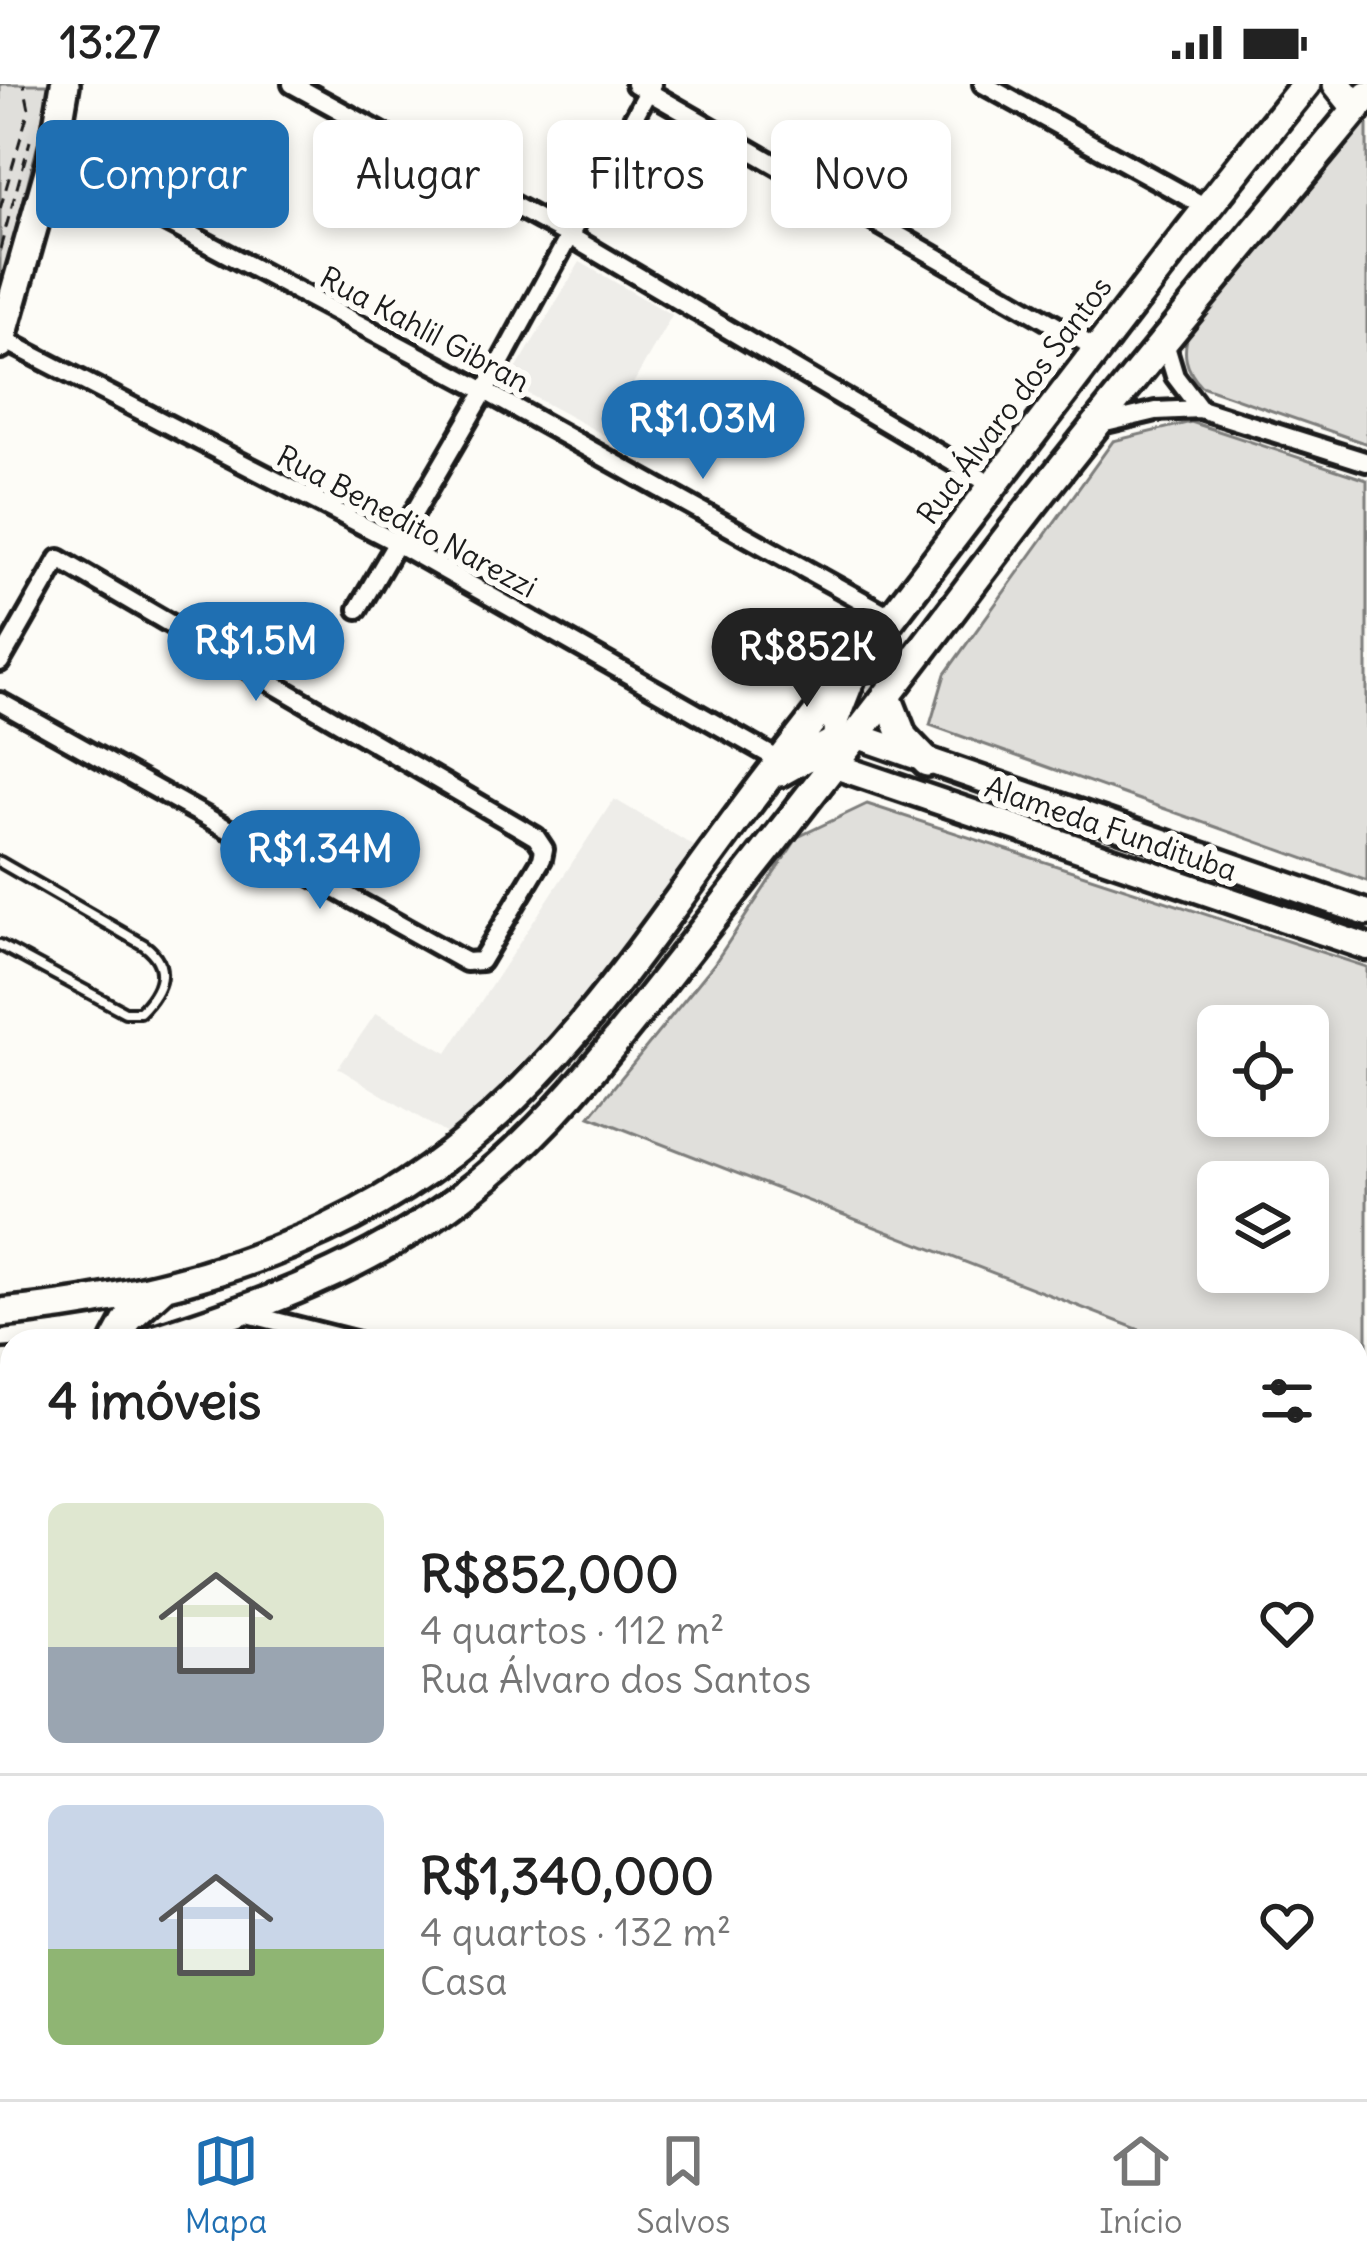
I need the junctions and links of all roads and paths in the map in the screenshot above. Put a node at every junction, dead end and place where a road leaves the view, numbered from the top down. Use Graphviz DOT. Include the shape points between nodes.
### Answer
graph roads {
  1 [pos="24,84"];
  2 [pos="292,84"];
  3 [pos="983,84"];
  4 [pos="1306,84"];
  5 [pos="1337,84"];
  6 [pos="645,86"];
  7 [pos="63,87"];
  8 [pos="1362,103"];
  9 [pos="58,120"];
  10 [pos="34,129"];
  11 [pos="1204,206"];
  12 [pos="0,209"];
  13 [pos="36,217"];
  14 [pos="179,228"];
  15 [pos="568,235"];
  16 [pos="0,249"];
  17 [pos="1163,336"];
  18 [pos="1,341"];
  19 [pos="1095,348"];
  20 [pos="485,391"];
  21 [pos="1200,409"];
  22 [pos="1090,427"];
  23 [pos="1367,462"];
  24 [pos="990,484"];
  25 [pos="393,541"];
  26 [pos="358,609"];
  27 [pos="896,619"];
  28 [pos="0,662"];
  29 [pos="856,668"];
  30 [pos="888,699"];
  31 [pos="0,701"];
  32 [pos="842,748"];
  33 [pos="927,762"];
  34 [pos="773,771"];
  35 [pos="809,797"];
  36 [pos="933,798"];
  37 [pos="0,862"];
  38 [pos="1367,913"];
  39 [pos="0,945"];
  40 [pos="1367,947"];
  41 [pos="610,993"];
  42 [pos="642,1013"];
  43 [pos="166,1285"];
  44 [pos="0,1313"];
  45 [pos="244,1313"];
  46 [pos="123,1329"];
  47 [pos="191,1329"];
  48 [pos="307,1329"];
  1 -- 12 [label="path" via="29,109"];
  2 -- 15 [label="street"];
  3 -- 11 [label="street"];
  4 -- 11 [label="main road, Rua Álvaro dos Santos"];
  5 -- 8 [label="main road"];
  6 -- 15 [label="street"];
  6 -- 19 [label="street"];
  7 -- 9 [label="main road"];
  8 -- 17 [label="main road"];
  10 -- 16 [label="path"];
  11 -- 19 [label="main road, Rua Álvaro dos Santos"];
  13 -- 18 [label="main road"];
  14 -- 20 [label="street, Rua Kahlil Gibran"];
  15 -- 20 [label="street"];
  15 -- 24 [label="street"];
  17 -- 21 [label="street" via="1175,376"];
  17 -- 22 [label="main road"];
  18 -- 25 [label="street, Rua Benedito Narezzi"];
  19 -- 24 [label="main road, Rua Álvaro dos Santos"];
  20 -- 25 [label="street"];
  20 -- 27 [label="street, Rua Kahlil Gibran"];
  21 -- 22 [label="street"];
  21 -- 23 [label="street"];
  22 -- 30 [label="main road"];
  24 -- 27 [label="main road, Rua Álvaro dos Santos"];
  25 -- 26 [label="street"];
  25 -- 34 [label="street, Rua Benedito Narezzi"];
  27 -- 29 [label="main road, Rua Álvaro dos Santos"];
  28 -- 31 [label="street" via="59,559 536,836 542,859 481,961 466,962"];
  29 -- 32 [label="main road" via="836,720"];
  29 -- 34 [label="main road, Rua Álvaro dos Santos"];
  30 -- 32 [label="main road"];
  30 -- 33 [label="main road" via="903,737"];
  32 -- 33 [label="main road, Alameda Fundituba"];
  32 -- 34 [label="main road"];
  32 -- 35 [label="main road"];
  32 -- 36 [label="main road, Alameda Fundituba"];
  33 -- 38 [label="main road, Alameda Fundituba"];
  34 -- 41 [label="main road, Rua Álvaro dos Santos"];
  35 -- 36 [label="main road" via="862,785"];
  35 -- 42 [label="main road"];
  36 -- 40 [label="main road, Alameda Fundituba"];
  37 -- 39 [label="lane" via="144,945 164,975 140,1012 125,1012"];
  41 -- 42 [label="main road"];
  41 -- 43 [label="main road, Rua Álvaro dos Santos" via="478,1130 416,1177 306,1238"];
  42 -- 45 [label="main road" via="544,1124 460,1197 317,1283"];
  43 -- 44 [label="main road, Rua Álvaro dos Santos"];
  43 -- 46 [label="main road"];
  45 -- 47 [label="main road"];
  45 -- 48 [label="street"];
}
